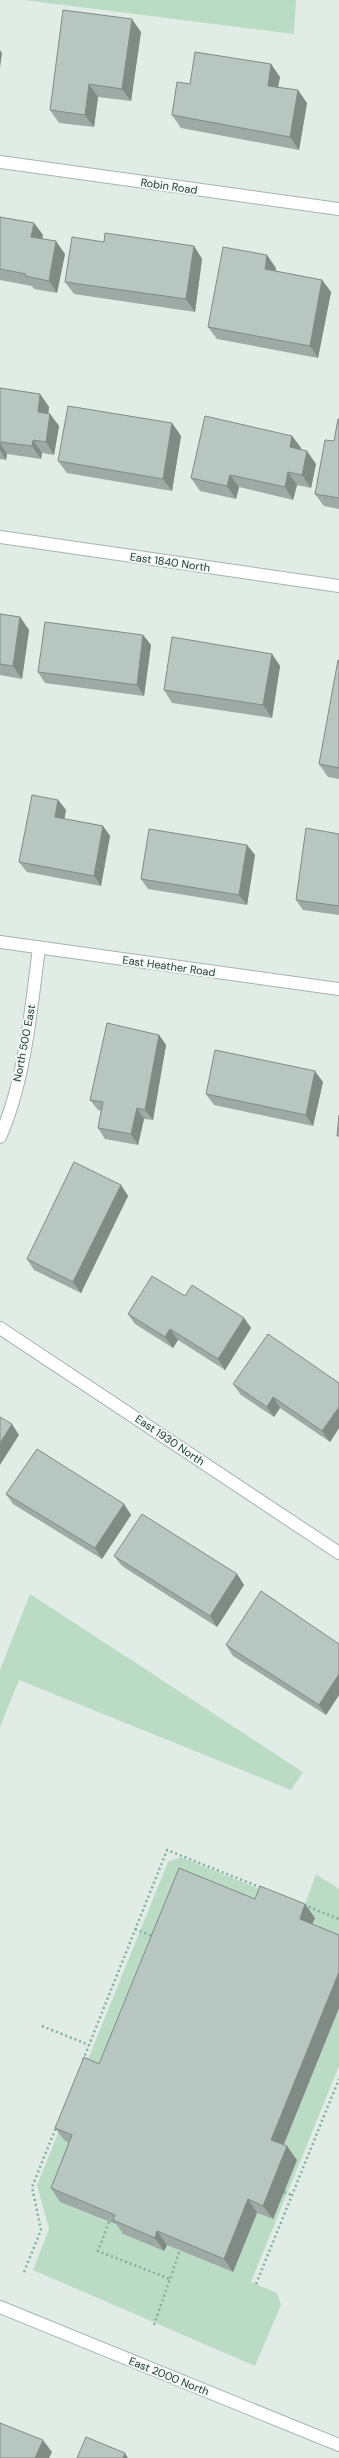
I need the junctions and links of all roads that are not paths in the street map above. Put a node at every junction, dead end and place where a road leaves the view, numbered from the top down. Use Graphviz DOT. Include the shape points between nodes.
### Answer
graph roads {
  1 [pos="0,162"];
  2 [pos="339,208"];
  3 [pos="0,537"];
  4 [pos="339,586"];
  5 [pos="0,942"];
  6 [pos="39,948"];
  7 [pos="339,989"];
  8 [pos="0,1137"];
  9 [pos="0,1328"];
  10 [pos="339,1552"];
  11 [pos="0,2307"];
  12 [pos="339,2445"];
  1 -- 2 [label="street, Robin Road"];
  3 -- 4 [label="street, East 1840 North"];
  5 -- 6 [label="street, East Heather Road"];
  6 -- 7 [label="street, East Heather Road"];
  6 -- 8 [label="street, North 500 East" via="20,1069"];
  9 -- 10 [label="street, East 1930 North"];
  11 -- 12 [label="street, East 2000 North"];
}
